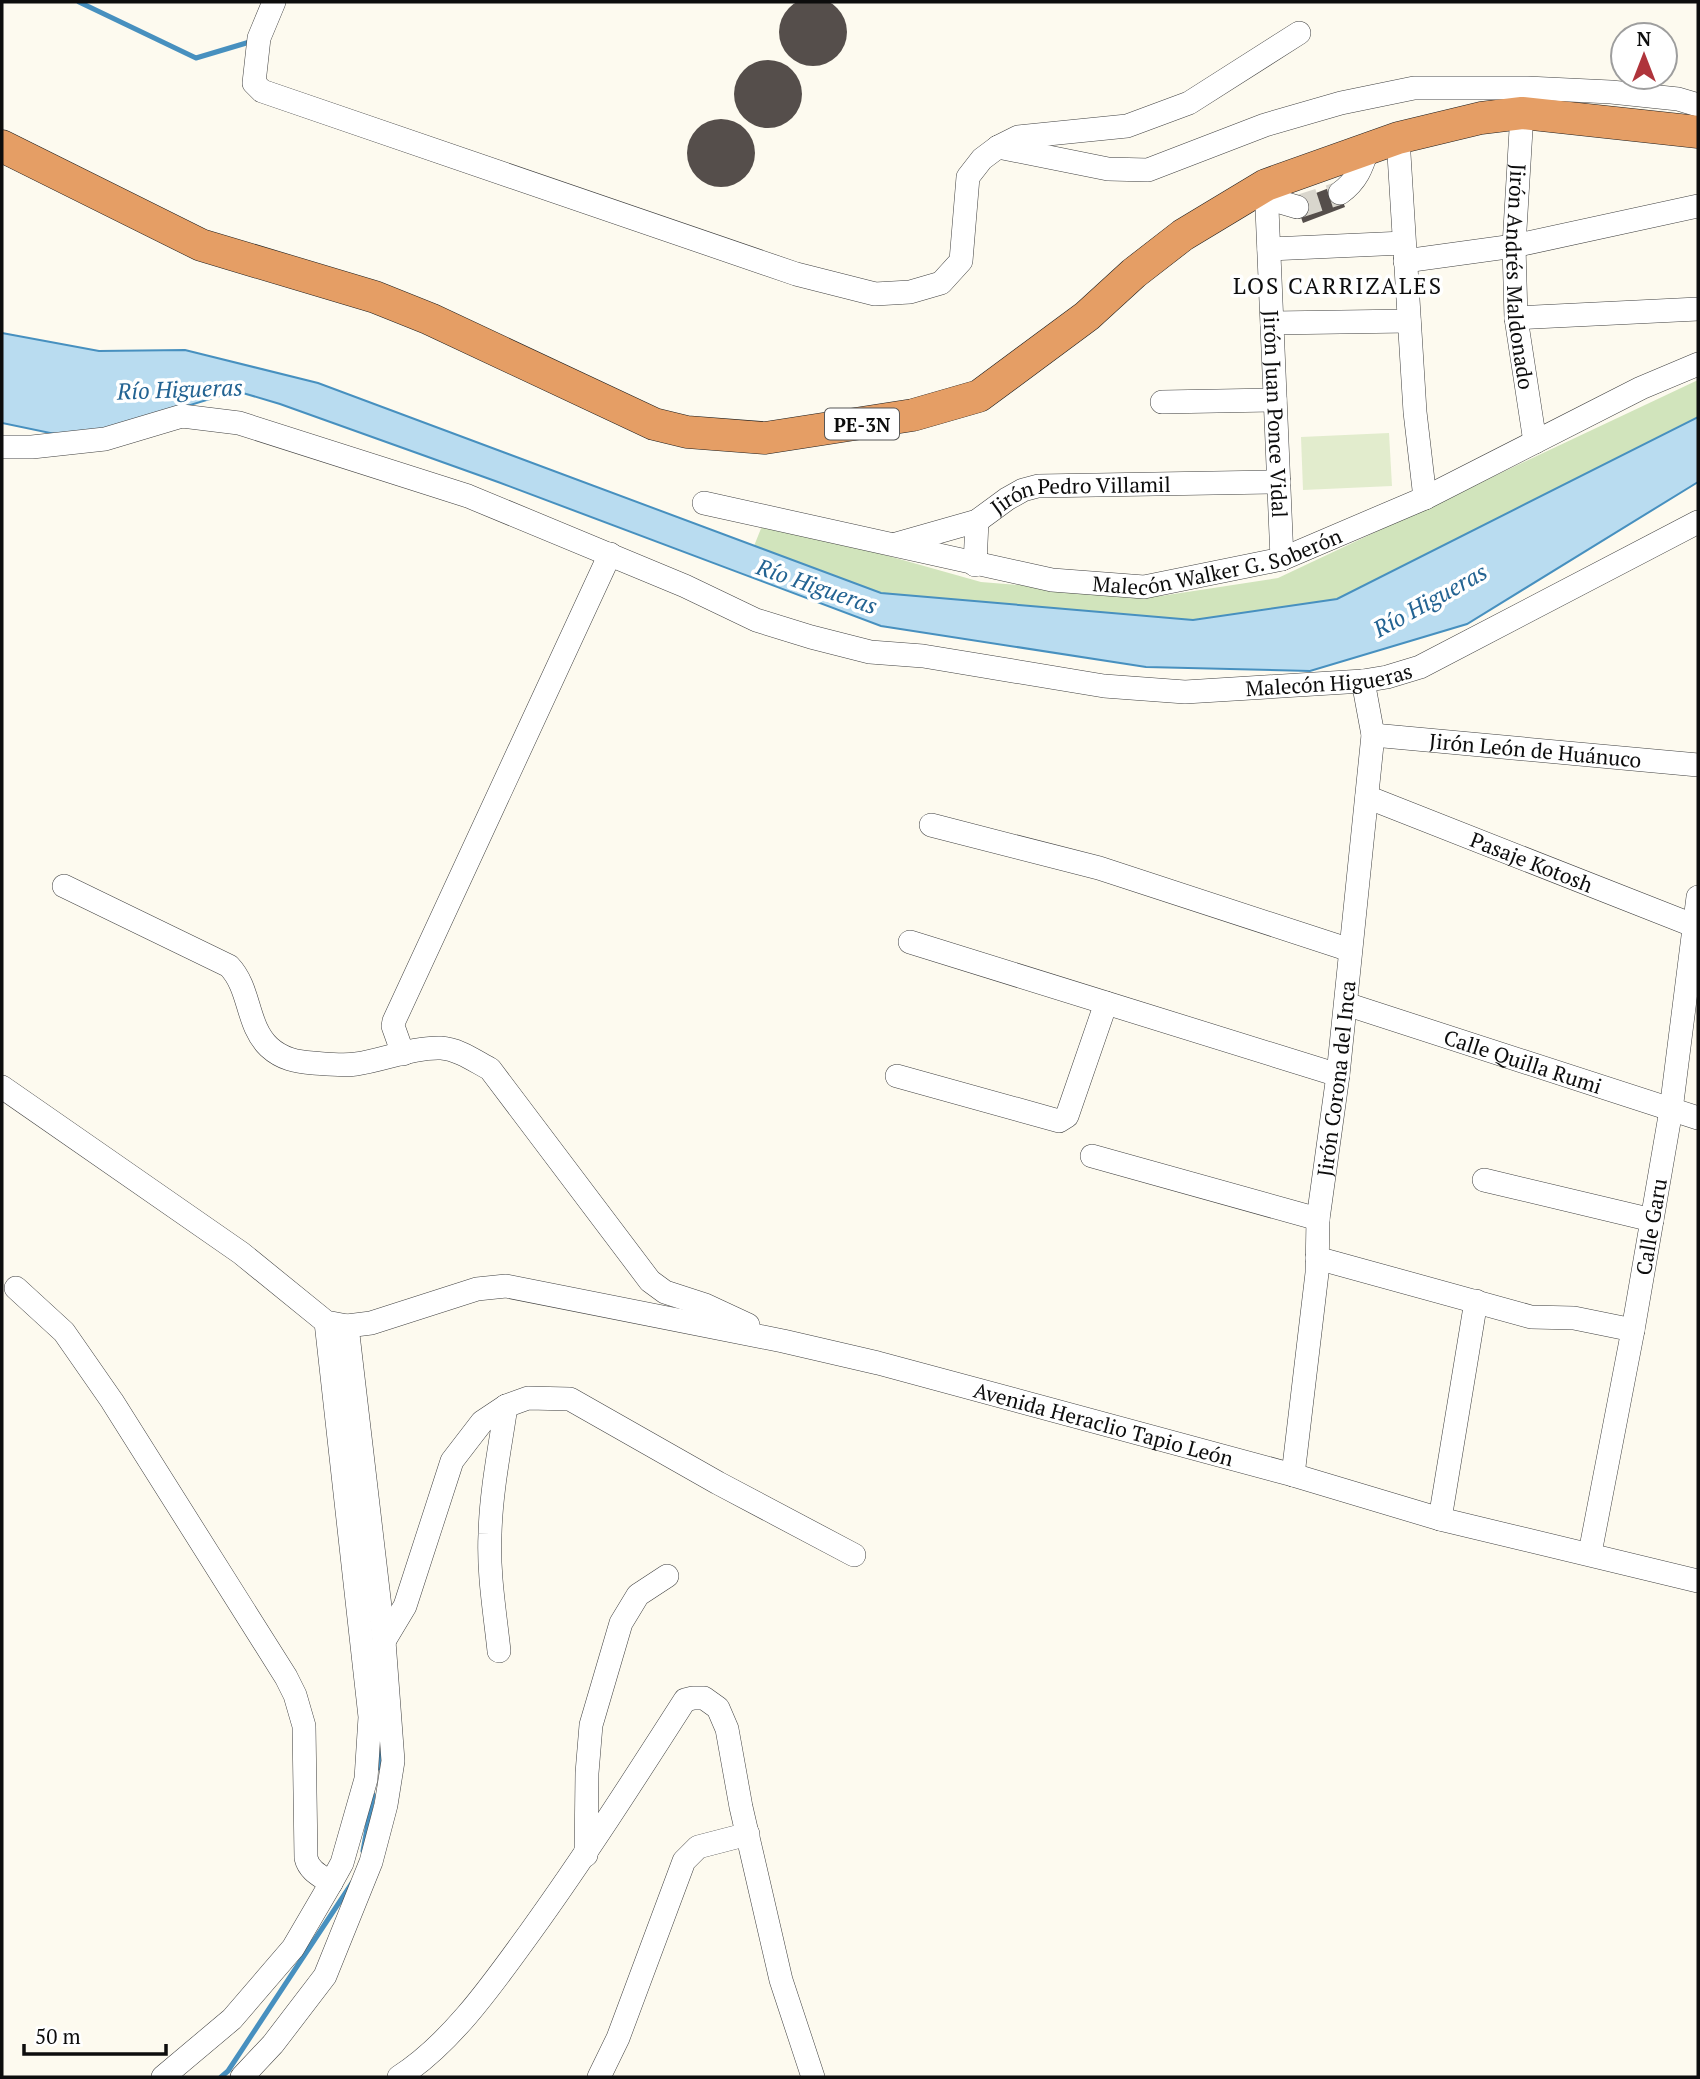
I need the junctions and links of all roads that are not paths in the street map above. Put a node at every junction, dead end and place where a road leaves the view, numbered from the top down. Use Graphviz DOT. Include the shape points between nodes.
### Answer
graph roads {
  1 [pos="274,2"];
  2 [pos="1299,33"];
  3 [pos="1698,105"];
  4 [pos="1522,113"];
  5 [pos="1698,132"];
  6 [pos="1398,138"];
  7 [pos="2,146"];
  8 [pos="998,147"];
  9 [pos="1368,148"];
  10 [pos="1266,186"];
  11 [pos="1340,193"];
  12 [pos="1698,206"];
  13 [pos="1297,208"];
  14 [pos="1514,246"];
  15 [pos="1269,249"];
  16 [pos="1404,252"];
  17 [pos="1698,309"];
  18 [pos="1516,318"];
  19 [pos="1409,321"];
  20 [pos="1272,323"];
  21 [pos="1698,364"];
  22 [pos="1275,400"];
  23 [pos="1162,402"];
  24 [pos="1535,442"];
  25 [pos="2,447"];
  26 [pos="1279,482"];
  27 [pos="1425,498"];
  28 [pos="704,503"];
  29 [pos="977,521"];
  30 [pos="1698,522"];
  31 [pos="893,545"];
  32 [pos="610,554"];
  33 [pos="1282,559"];
  34 [pos="975,565"];
  35 [pos="1363,681"];
  36 [pos="1373,735"];
  37 [pos="1698,765"];
  38 [pos="1367,797"];
  39 [pos="932,825"];
  40 [pos="64,886"];
  41 [pos="1698,897"];
  42 [pos="1695,926"];
  43 [pos="910,942"];
  44 [pos="1350,950"];
  45 [pos="1106,1003"];
  46 [pos="1346,1004"];
  47 [pos="403,1055"];
  48 [pos="1338,1075"];
  49 [pos="897,1076"];
  50 [pos="2,1087"];
  51 [pos="1671,1110"];
  52 [pos="1698,1118"];
  53 [pos="1092,1156"];
  54 [pos="1484,1180"];
  55 [pos="1318,1219"];
  56 [pos="1652,1220"];
  57 [pos="1317,1258"];
  58 [pos="16,1288"];
  59 [pos="1476,1301"];
  60 [pos="336,1324"];
  61 [pos="1633,1330"];
  62 [pos="783,1341"];
  63 [pos="506,1406"];
  64 [pos="1293,1475"];
  65 [pos="1440,1519"];
  66 [pos="1590,1553"];
  67 [pos="855,1555"];
  68 [pos="667,1576"];
  69 [pos="1698,1581"];
  70 [pos="384,1641"];
  71 [pos="499,1651"];
  72 [pos="748,1834"];
  73 [pos="586,1855"];
  74 [pos="331,1883"];
  75 [pos="163,2077"];
  76 [pos="242,2077"];
  77 [pos="399,2077"];
  78 [pos="599,2077"];
  79 [pos="813,2077"];
  1 -- 8 [label="street" via="259,39 254,83 262,91 796,274 875,294 910,292 942,283 961,261 968,177"];
  2 -- 8 [label="street" via="1189,103 1127,126 1018,137"];
  3 -- 8 [label="street" via="1611,92 1414,88 1265,125 1148,170 1108,169"];
  4 -- 5 [label="highway, PE-3N"];
  4 -- 6 [label="highway, PE-3N"];
  4 -- 14 [label="street, Jirón Andrés Maldonado"];
  6 -- 9 [label="highway, PE-3N"];
  6 -- 16 [label="street"];
  7 -- 10 [label="highway, PE-3N" via="201,245 419,314 654,425 765,438 913,415 979,396 1087,316 1183,234"];
  9 -- 10 [label="highway, PE-3N"];
  9 -- 11 [label="street" via="1360,172"];
  10 -- 13 [label="street" via="1280,202"];
  10 -- 15 [label="street, Jirón Juan Ponce Vidal"];
  12 -- 14 [label="street"];
  14 -- 16 [label="street"];
  14 -- 18 [label="street, Jirón Andrés Maldonado"];
  15 -- 16 [label="street"];
  15 -- 20 [label="street, Jirón Juan Ponce Vidal"];
  16 -- 19 [label="street"];
  17 -- 18 [label="street"];
  18 -- 24 [label="street, Jirón Andrés Maldonado"];
  19 -- 20 [label="street"];
  19 -- 27 [label="street"];
  20 -- 22 [label="street, Jirón Juan Ponce Vidal"];
  21 -- 24 [label="street, Malecón Walker G. Soberón"];
  22 -- 23 [label="street"];
  22 -- 26 [label="street, Jirón Juan Ponce Vidal"];
  24 -- 27 [label="street, Malecón Walker G. Soberón"];
  25 -- 32 [label="street, Malecón Higueras" via="105,439 182,416 239,423 468,496"];
  26 -- 29 [label="street, Jirón Pedro Villamil" via="1038,486 1007,499"];
  26 -- 33 [label="street, Jirón Juan Ponce Vidal"];
  27 -- 33 [label="street, Malecón Walker G. Soberón"];
  28 -- 31 [label="street, Malecón Walker G. Soberón"];
  29 -- 31 [label="street, Jirón Pedro Villamil"];
  29 -- 34 [label="street"];
  30 -- 35 [label="street, Malecón Higueras" via="1420,667"];
  31 -- 34 [label="street, Malecón Walker G. Soberón"];
  32 -- 35 [label="street, Malecón Higueras" via="756,620 870,652 923,656 1104,686 1185,692"];
  32 -- 47 [label="street" via="394,1021"];
  33 -- 34 [label="street, Malecón Walker G. Soberón" via="1144,587 1052,580"];
  35 -- 36 [label="street, Jirón Corona del Inca"];
  36 -- 37 [label="street, Jirón León de Huánuco"];
  36 -- 38 [label="street, Jirón Corona del Inca"];
  38 -- 42 [label="street, Pasaje Kotosh"];
  38 -- 44 [label="street, Jirón Corona del Inca"];
  39 -- 44 [label="street" via="1099,868"];
  40 -- 47 [label="street" via="229,966 238,975 262,1040 283,1057 354,1065"];
  41 -- 42 [label="street, Calle Garu"];
  42 -- 51 [label="street, Calle Garu"];
  43 -- 45 [label="street"];
  44 -- 46 [label="street, Jirón Corona del Inca"];
  45 -- 48 [label="street"];
  45 -- 49 [label="street" via="1068,1116 1059,1121"];
  46 -- 48 [label="street, Jirón Corona del Inca"];
  46 -- 51 [label="street, Calle Quilla Rumi"];
  47 -- 62 [label="street" via="442,1048 490,1069 650,1281 665,1292"];
  48 -- 55 [label="street, Jirón Corona del Inca"];
  50 -- 60 [label="street"];
  51 -- 52 [label="street, Calle Quilla Rumi"];
  51 -- 56 [label="street, Calle Garu"];
  53 -- 55 [label="street"];
  54 -- 56 [label="street"];
  55 -- 57 [label="street, Jirón Corona del Inca"];
  56 -- 61 [label="street, Calle Garu"];
  57 -- 59 [label="street"];
  57 -- 64 [label="street, Jirón Corona del Inca"];
  58 -- 74 [label="street" via="64,1332 112,1401 286,1677 304,1726 306,1858 314,1871"];
  59 -- 61 [label="street" via="1531,1317 1574,1318"];
  59 -- 65 [label="street"];
  60 -- 62 [label="street, Avenida Heraclio Tapio León" via="371,1323 477,1289 506,1286"];
  60 -- 70 [label="street"];
  60 -- 74 [label="street" via="370,1717 366,1779 342,1863"];
  61 -- 66 [label="street, Calle Garu"];
  62 -- 64 [label="street, Avenida Heraclio Tapio León"];
  63 -- 67 [label="street" via="528,1398 570,1399"];
  63 -- 70 [label="street" via="482,1422 453,1461 405,1605"];
  63 -- 71 [label="street" via="490,1532"];
  64 -- 65 [label="street, Avenida Heraclio Tapio León"];
  65 -- 66 [label="street, Avenida Heraclio Tapio León"];
  66 -- 69 [label="street, Avenida Heraclio Tapio León"];
  68 -- 73 [label="street" via="638,1595 621,1623 591,1725"];
  70 -- 76 [label="street" via="393,1761 371,1861 325,1976"];
  72 -- 73 [label="street" via="727,1728 718,1708 704,1698 693,1698 685,1700"];
  72 -- 78 [label="street" via="698,1847 684,1861"];
  72 -- 79 [label="street" via="781,1980"];
  73 -- 77 [label="street" via="461,2022"];
  74 -- 75 [label="street" via="293,1948 232,2020"];
}
